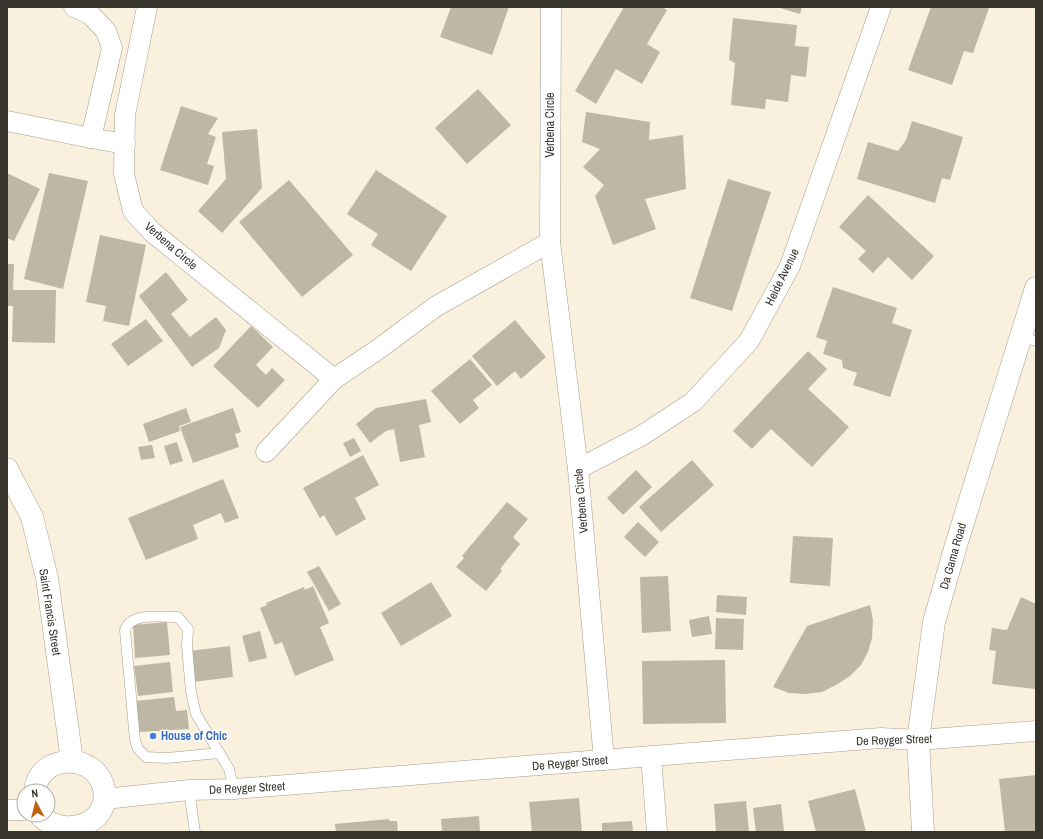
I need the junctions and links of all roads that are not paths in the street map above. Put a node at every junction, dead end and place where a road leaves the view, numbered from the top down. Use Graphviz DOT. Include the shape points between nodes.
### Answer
graph roads {
  1 [pos="74,7"];
  2 [pos="147,7"];
  3 [pos="551,7"];
  4 [pos="881,7"];
  5 [pos="7,121"];
  6 [pos="91,138"];
  7 [pos="125,144"];
  8 [pos="550,242"];
  9 [pos="1036,288"];
  10 [pos="1028,339"];
  11 [pos="334,379"];
  12 [pos="266,452"];
  13 [pos="7,469"];
  14 [pos="578,469"];
  15 [pos="1036,731"];
  16 [pos="918,740"];
  17 [pos="219,753"];
  18 [pos="651,756"];
  19 [pos="604,760"];
  20 [pos="72,761"];
  21 [pos="37,783"];
  22 [pos="189,790"];
  23 [pos="234,790"];
  24 [pos="105,799"];
  25 [pos="48,823"];
  26 [pos="81,831"];
  27 [pos="195,832"];
  28 [pos="657,832"];
  29 [pos="923,832"];
  1 -- 6 [label="street" via="90,14 106,31 112,48"];
  2 -- 7 [label="street, Verbena Circle" via="124,115"];
  3 -- 8 [label="street, Verbena Circle"];
  4 -- 14 [label="street, Heide Avenue" via="790,266 749,341 693,402 641,436"];
  5 -- 6 [label="street"];
  6 -- 7 [label="street"];
  7 -- 11 [label="street, Verbena Circle" via="124,174 133,211 152,232"];
  8 -- 11 [label="street" via="435,307"];
  8 -- 14 [label="street, Verbena Circle"];
  9 -- 10 [label="street, Da Gama Road"];
  10 -- 16 [label="street, Da Gama Road" via="956,545 934,622"];
  11 -- 12 [label="street"];
  13 -- 20 [label="street, Saint Francis Street" via="32,517 47,578"];
  14 -- 19 [label="street, Verbena Circle"];
  15 -- 16 [label="street, De Reyger Street"];
  16 -- 18 [label="street, De Reyger Street" via="881,738"];
  16 -- 29 [label="street, Da Gama Road"];
  17 -- 17 [label="lane" via="196,714 191,692 188,628 178,617 134,619 127,623 125,630 135,740 138,749 146,757 167,758"];
  17 -- 23 [label="lane" via="229,769"];
  18 -- 19 [label="street, De Reyger Street"];
  18 -- 28 [label="street"];
  19 -- 23 [label="street, De Reyger Street"];
  20 -- 21 [label="street" via="57,763 47,768"];
  20 -- 24 [label="street" via="91,768 99,776 104,787"];
  22 -- 23 [label="street, De Reyger Street"];
  22 -- 24 [label="street, De Reyger Street"];
  22 -- 27 [label="lane"];
  24 -- 26 [label="street" via="102,811 95,821"];
  25 -- 26 [label="street" via="63,831"];
}
